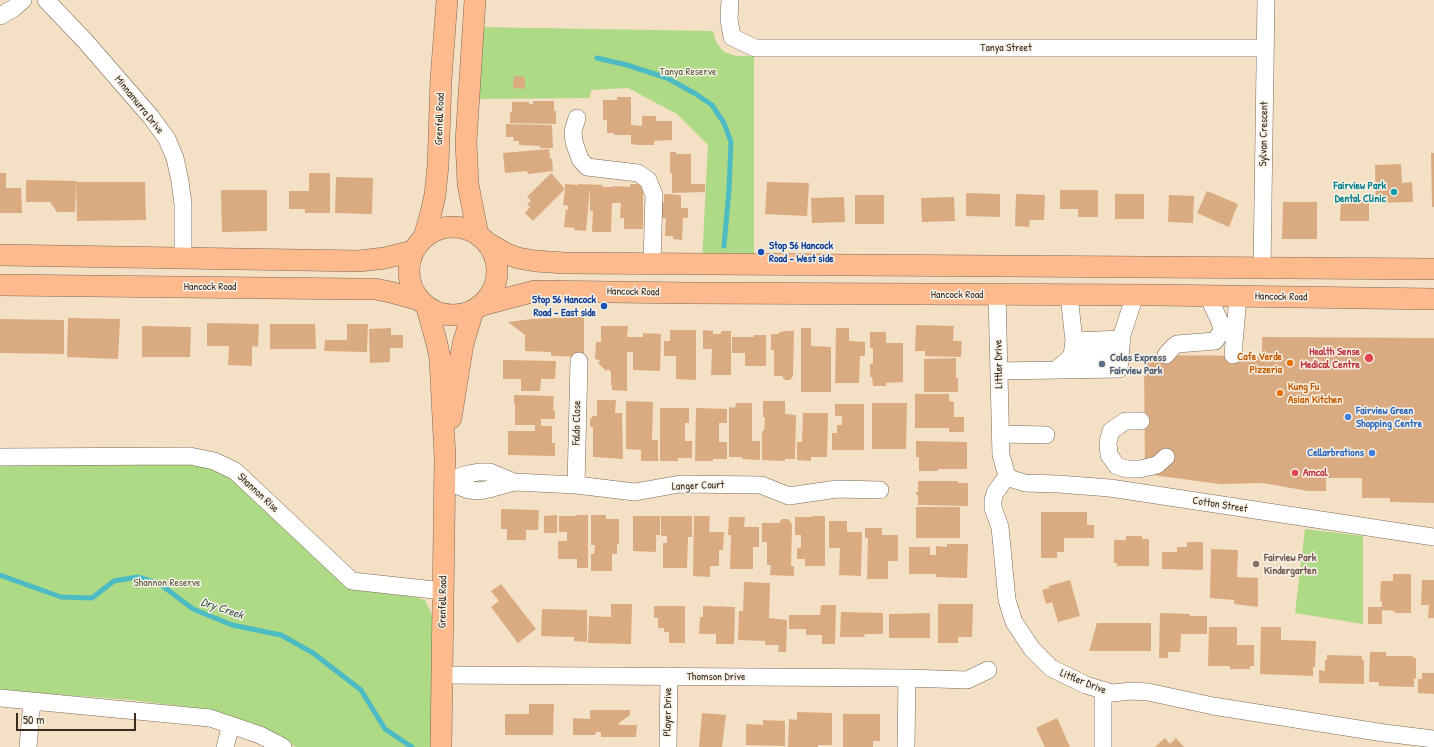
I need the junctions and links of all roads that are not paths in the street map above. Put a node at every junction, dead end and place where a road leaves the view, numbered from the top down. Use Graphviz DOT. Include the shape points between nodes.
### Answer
graph roads {
  1 [pos="23,0"];
  2 [pos="46,0"];
  3 [pos="447,0"];
  4 [pos="475,0"];
  5 [pos="730,0"];
  6 [pos="1266,0"];
  7 [pos="0,16"];
  8 [pos="1264,48"];
  9 [pos="577,118"];
  10 [pos="482,238"];
  11 [pos="418,244"];
  12 [pos="0,254"];
  13 [pos="183,257"];
  14 [pos="652,263"];
  15 [pos="939,266"];
  16 [pos="1039,266"];
  17 [pos="1262,268"];
  18 [pos="1434,269"];
  19 [pos="0,285"];
  20 [pos="997,295"];
  21 [pos="1069,295"];
  22 [pos="1134,296"];
  23 [pos="1224,296"];
  24 [pos="1315,297"];
  25 [pos="1434,299"];
  26 [pos="423,304"];
  27 [pos="477,308"];
  28 [pos="1234,333"];
  29 [pos="1073,348"];
  30 [pos="1120,354"];
  31 [pos="1233,355"];
  32 [pos="579,361"];
  33 [pos="1056,370"];
  34 [pos="999,371"];
  35 [pos="1141,426"];
  36 [pos="1001,434"];
  37 [pos="1046,435"];
  38 [pos="0,457"];
  39 [pos="445,458"];
  40 [pos="1007,476"];
  41 [pos="445,481"];
  42 [pos="576,485"];
  43 [pos="880,490"];
  44 [pos="1434,537"];
  45 [pos="443,591"];
  46 [pos="988,670"];
  47 [pos="442,675"];
  48 [pos="669,676"];
  49 [pos="907,678"];
  50 [pos="1104,690"];
  51 [pos="0,698"];
  52 [pos="32,701"];
  53 [pos="231,725"];
  54 [pos="1434,740"];
  55 [pos="28,747"];
  56 [pos="225,747"];
  57 [pos="283,747"];
  58 [pos="441,747"];
  59 [pos="668,747"];
  60 [pos="906,747"];
  61 [pos="1103,747"];
  1 -- 7 [label="street"];
  2 -- 13 [label="street, Minnamurra Drive" via="86,42 167,139 175,158 180,181 183,204"];
  3 -- 11 [label="main road, Grenfell Road" via="437,173 431,213"];
  4 -- 10 [label="main road" via="466,149 468,184"];
  5 -- 8 [label="street, Tanya Street" via="729,19 732,37 755,48"];
  6 -- 8 [label="street, Sylvan Crescent"];
  8 -- 17 [label="street, Sylvan Crescent"];
  9 -- 14 [label="street" via="573,131 574,142 580,159 587,167 638,173 648,180 654,195"];
  10 -- 11 [label="main road" via="465,228 450,227 436,230"];
  10 -- 14 [label="main road" via="508,254 535,261"];
  10 -- 27 [label="main road" via="495,257 497,274 492,291"];
  11 -- 13 [label="main road" via="385,258 358,261"];
  11 -- 26 [label="main road" via="409,263 409,277 412,289"];
  12 -- 13 [label="main road"];
  14 -- 15 [label="main road"];
  15 -- 16 [label="main road"];
  15 -- 20 [label="main road" via="978,278"];
  16 -- 17 [label="main road"];
  16 -- 20 [label="main road" via="1007,284"];
  17 -- 18 [label="main road"];
  17 -- 23 [label="main road"];
  17 -- 24 [label="main road" via="1286,290"];
  19 -- 26 [label="main road, Hancock Road" via="369,289 390,292"];
  20 -- 21 [label="main road, Hancock Road"];
  20 -- 27 [label="main road, Hancock Road" via="535,291"];
  20 -- 34 [label="street, Littler Drive"];
  21 -- 22 [label="main road, Hancock Road"];
  21 -- 29 [label="street"];
  22 -- 23 [label="main road, Hancock Road"];
  22 -- 30 [label="street" via="1122,335"];
  23 -- 24 [label="main road, Hancock Road"];
  23 -- 28 [label="street"];
  23 -- 28 [label="street" via="1220,322 1222,332 1214,341 1177,344 1172,347 1171,355 1188,352 1209,353 1223,347"];
  24 -- 25 [label="main road, Hancock Road"];
  26 -- 27 [label="main road" via="438,313 450,316 461,315"];
  26 -- 39 [label="main road, Grenfell Road" via="440,358"];
  27 -- 39 [label="main road, Grenfell Road" via="462,344"];
  28 -- 31 [label="street"];
  29 -- 30 [label="street"];
  29 -- 33 [label="street"];
  30 -- 33 [label="street"];
  32 -- 42 [label="street, Faldo Close"];
  33 -- 34 [label="street"];
  34 -- 36 [label="street, Littler Drive"];
  35 -- 35 [label="street" via="1118,438 1117,447 1123,457 1131,460 1166,457 1157,465 1140,469 1117,466 1109,455 1108,442 1111,431 1125,421"];
  36 -- 37 [label="street"];
  36 -- 40 [label="street, Littler Drive" via="1001,455"];
  38 -- 45 [label="street, Shannon Rise" via="190,456 214,461 235,471 352,581"];
  39 -- 41 [label="main road, Grenfell Road"];
  40 -- 44 [label="street, Cotton Street" via="1025,483 1110,488"];
  40 -- 50 [label="street, Littler Drive" via="995,493 993,508 1000,527 1007,600 1014,622 1032,648 1051,668 1086,685"];
  41 -- 42 [label="street, Langer Court" via="468,474 490,472 514,482"];
  41 -- 45 [label="main road, Grenfell Road"];
  42 -- 43 [label="street, Langer Court" via="636,492 680,484 761,485 789,496 837,489"];
  45 -- 47 [label="main road, Grenfell Road"];
  46 -- 49 [label="street, Thomson Drive" via="967,680"];
  47 -- 48 [label="street, Thomson Drive"];
  47 -- 58 [label="main road, Grenfell Road"];
  48 -- 49 [label="street, Thomson Drive"];
  48 -- 59 [label="street, Player Drive"];
  49 -- 60 [label="street"];
  50 -- 54 [label="street, Littler Drive" via="1112,693 1148,692 1213,706"];
  50 -- 61 [label="street"];
  51 -- 52 [label="street"];
  52 -- 53 [label="street" via="210,718"];
  52 -- 55 [label="street"];
  53 -- 56 [label="street"];
  53 -- 57 [label="street" via="260,735"];
}
